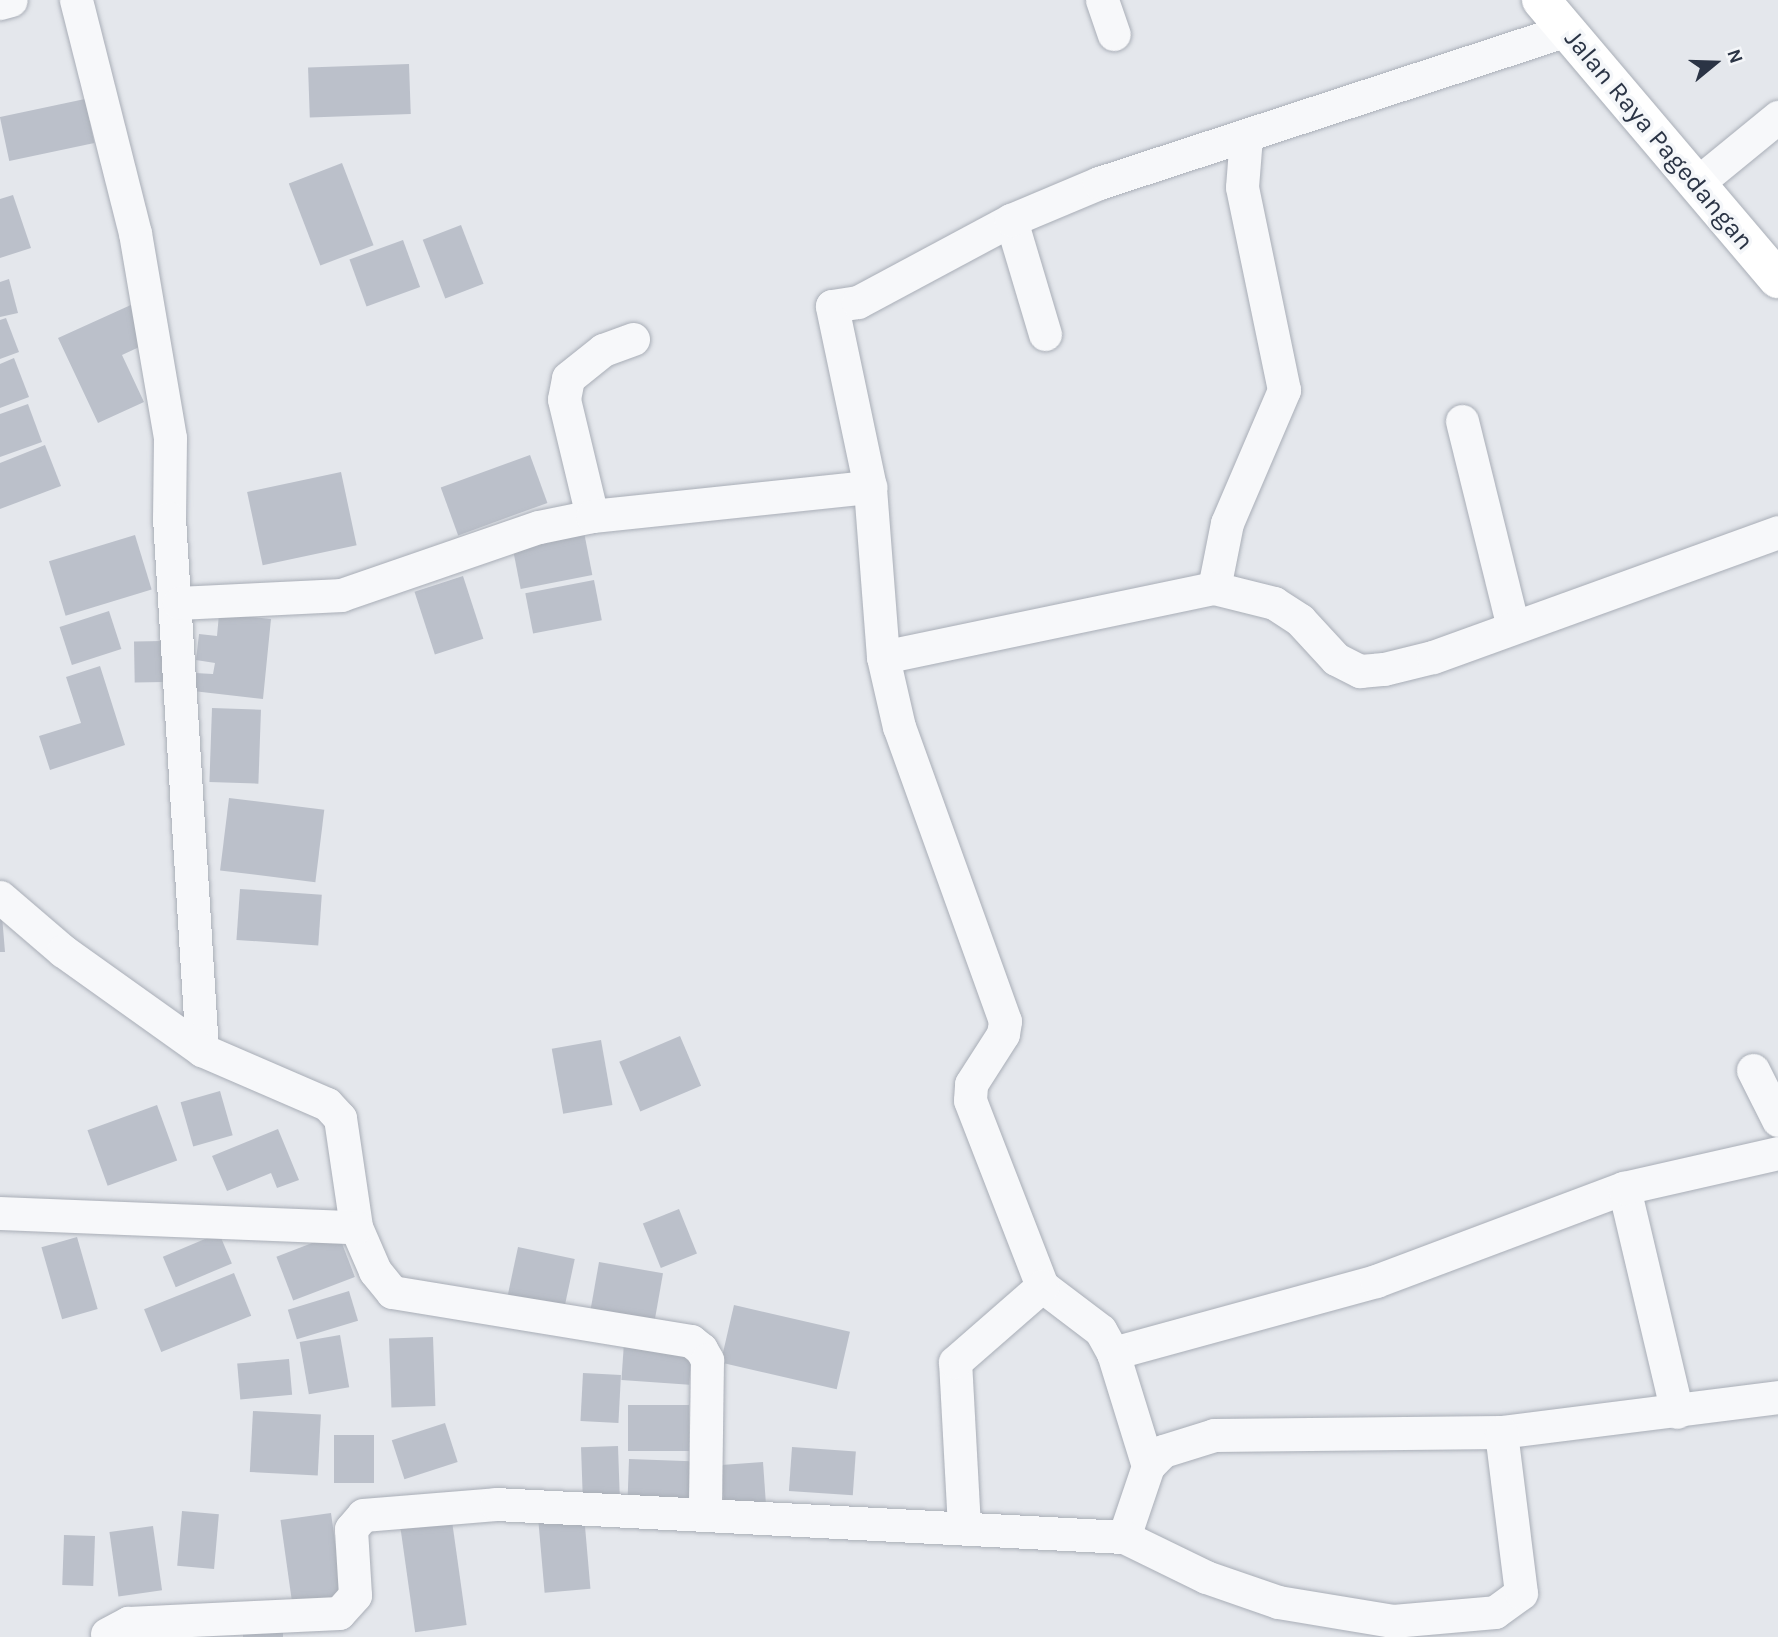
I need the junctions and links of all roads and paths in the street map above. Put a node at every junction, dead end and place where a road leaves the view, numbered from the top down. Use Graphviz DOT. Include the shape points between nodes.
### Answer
graph roads {
  1 [pos="11,0"];
  2 [pos="76,0"];
  3 [pos="1102,0"];
  4 [pos="1541,0"];
  5 [pos="0,3"];
  6 [pos="1566,30"];
  7 [pos="1114,34"];
  8 [pos="1778,117"];
  9 [pos="1246,136"];
  10 [pos="1696,184"];
  11 [pos="1011,220"];
  12 [pos="1778,279"];
  13 [pos="1045,334"];
  14 [pos="634,339"];
  15 [pos="1462,421"];
  16 [pos="870,487"];
  17 [pos="592,516"];
  18 [pos="1778,532"];
  19 [pos="1214,588"];
  20 [pos="179,603"];
  21 [pos="1513,627"];
  22 [pos="883,657"];
  23 [pos="0,897"];
  24 [pos="202,1050"];
  25 [pos="1753,1070"];
  26 [pos="1778,1120"];
  27 [pos="1778,1153"];
  28 [pos="1624,1188"];
  29 [pos="0,1213"];
  30 [pos="356,1227"];
  31 [pos="1042,1286"];
  32 [pos="1113,1353"];
  33 [pos="1778,1398"];
  34 [pos="1677,1412"];
  35 [pos="1501,1432"];
  36 [pos="1148,1466"];
  37 [pos="705,1510"];
  38 [pos="964,1527"];
  39 [pos="1124,1536"];
  40 [pos="107,1634"];
  1 -- 5 [label="street"];
  2 -- 20 [label="street" via="135,233 156,347 170,438 169,519"];
  3 -- 7 [label="street"];
  4 -- 6 [label="street, Jalan Raya Pagedangan"];
  6 -- 9 [label="street"];
  6 -- 10 [label="street, Jalan Raya Pagedangan"];
  8 -- 10 [label="street"];
  9 -- 11 [label="street" via="1099,183"];
  9 -- 19 [label="street" via="1242,187 1284,390 1227,523"];
  10 -- 12 [label="street, Jalan Raya Pagedangan"];
  11 -- 13 [label="street"];
  11 -- 16 [label="street" via="858,302 832,306"];
  14 -- 17 [label="street" via="603,350 568,378 564,399"];
  15 -- 21 [label="street"];
  16 -- 17 [label="street"];
  16 -- 22 [label="street"];
  17 -- 20 [label="street" via="539,527 341,595"];
  18 -- 21 [label="street"];
  19 -- 21 [label="street" via="1274,603 1300,620 1336,659 1360,671 1433,657"];
  19 -- 22 [label="street"];
  20 -- 24 [label="street"];
  22 -- 31 [label="street" via="899,727 1004,1021 1003,1034 971,1084 970,1100"];
  23 -- 24 [label="street" via="63,951"];
  24 -- 30 [label="street" via="327,1104 340,1118"];
  25 -- 26 [label="street"];
  27 -- 28 [label="street"];
  28 -- 32 [label="street" via="1376,1281"];
  28 -- 34 [label="street"];
  29 -- 30 [label="street"];
  30 -- 37 [label="street" via="374,1271 392,1292 691,1341 701,1349 707,1360"];
  31 -- 32 [label="street" via="1100,1330"];
  31 -- 38 [label="street" via="955,1362"];
  32 -- 36 [label="street"];
  33 -- 34 [label="street"];
  34 -- 35 [label="street"];
  35 -- 36 [label="street" via="1214,1435 1163,1451"];
  35 -- 39 [label="street" via="1521,1593 1495,1612 1392,1620 1278,1602 1206,1577"];
  36 -- 39 [label="street"];
  37 -- 38 [label="street"];
  37 -- 40 [label="street" via="496,1504 373,1511 351,1529 355,1595 338,1613 128,1623"];
  38 -- 39 [label="street"];
}
